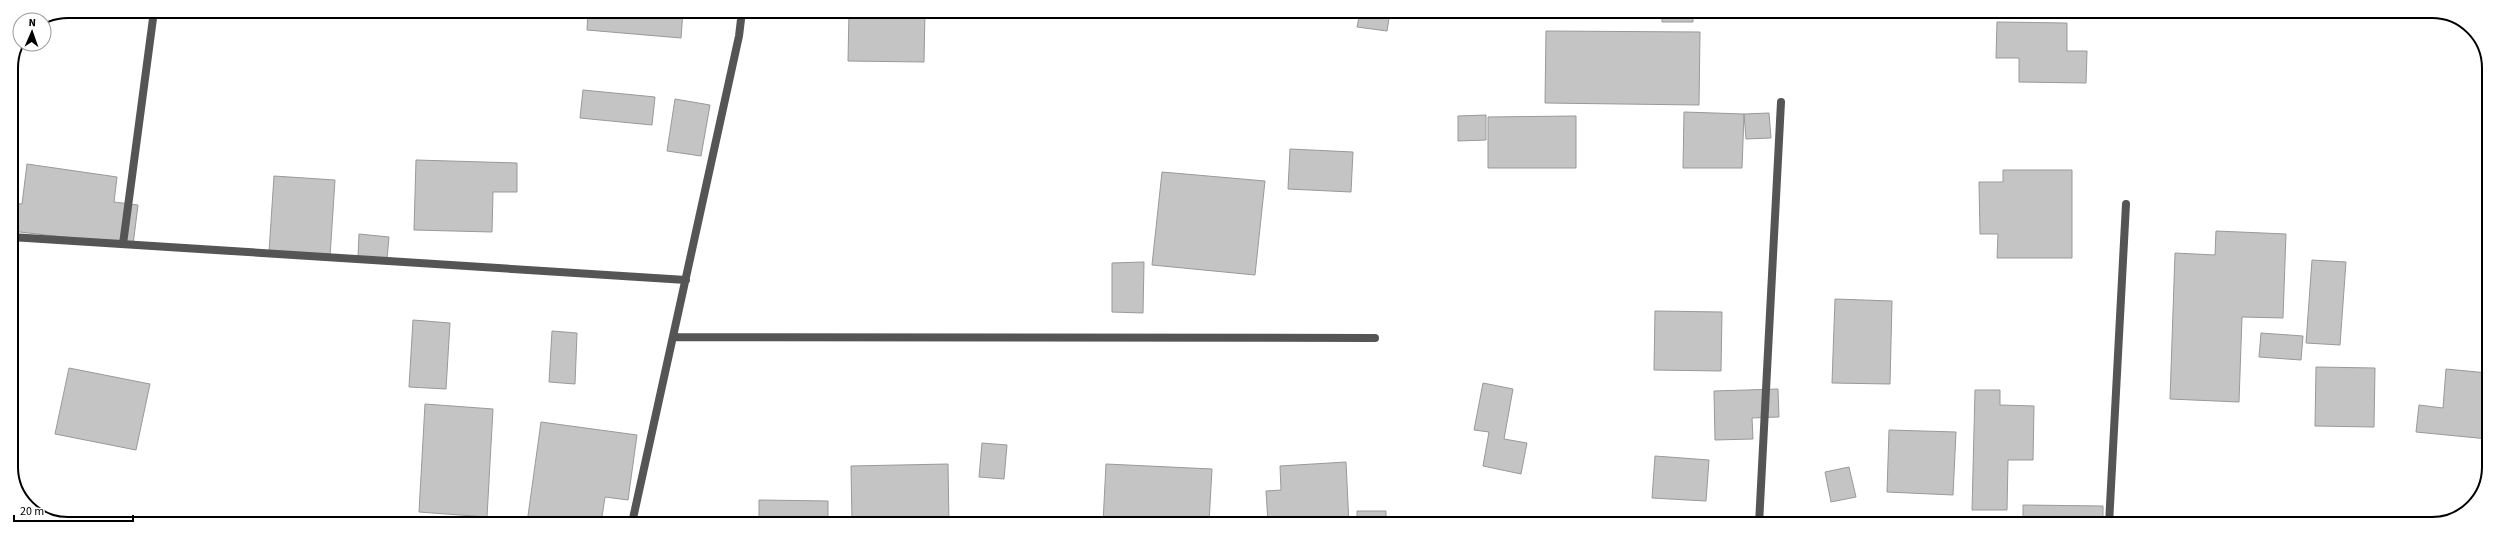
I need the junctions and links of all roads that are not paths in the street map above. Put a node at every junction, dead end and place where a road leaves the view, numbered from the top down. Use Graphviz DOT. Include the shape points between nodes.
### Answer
graph roads {
  1 [pos="153,18"];
  2 [pos="741,18"];
  3 [pos="1781,102"];
  4 [pos="2126,204"];
  5 [pos="18,237"];
  6 [pos="123,244"];
  7 [pos="686,280"];
  8 [pos="673,337"];
  9 [pos="1375,338"];
  10 [pos="633,517"];
  11 [pos="1759,517"];
  12 [pos="2109,517"];
  1 -- 6 [label="street"];
  2 -- 7 [label="street"];
  3 -- 11 [label="street"];
  4 -- 12 [label="street"];
  5 -- 6 [label="street"];
  6 -- 7 [label="street"];
  7 -- 8 [label="street"];
  8 -- 9 [label="street"];
  8 -- 10 [label="street"];
}
